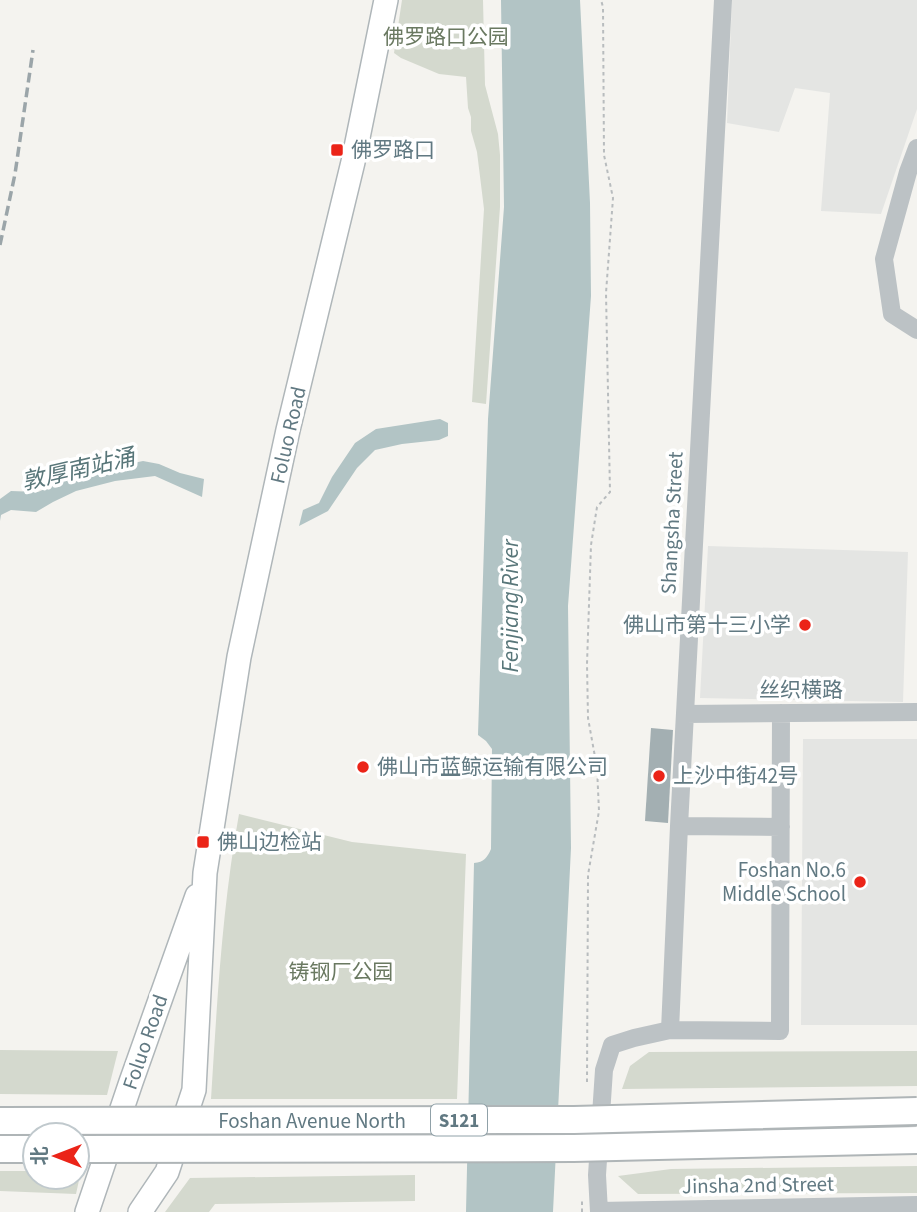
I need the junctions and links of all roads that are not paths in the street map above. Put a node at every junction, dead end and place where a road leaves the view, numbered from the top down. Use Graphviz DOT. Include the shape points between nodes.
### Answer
graph roads {
  1 [pos="386,0"];
  2 [pos="723,0"];
  3 [pos="917,148"];
  4 [pos="917,330"];
  5 [pos="917,712"];
  6 [pos="781,713"];
  7 [pos="684,714"];
  8 [pos="679,826"];
  9 [pos="781,827"];
  10 [pos="205,873"];
  11 [pos="670,1030"];
  12 [pos="917,1111"];
  13 [pos="0,1121"];
  14 [pos="917,1140"];
  15 [pos="0,1149"];
  16 [pos="21,1149"];
  17 [pos="91,1149"];
  18 [pos="917,1205"];
  19 [pos="850,1209"];
  20 [pos="710,1210"];
  21 [pos="87,1212"];
  22 [pos="140,1212"];
  23 [pos="593,1212"];
  1 -- 10 [label="main road, Foluo Road" via="242,644"];
  2 -- 7 [label="street, Shangsha Street"];
  3 -- 4 [label="street" via="884,260 892,314"];
  5 -- 6 [label="street, 丝织横路"];
  6 -- 7 [label="street, 丝织横路"];
  6 -- 9 [label="street"];
  7 -- 8 [label="street, Shangsha Street"];
  8 -- 9 [label="street"];
  8 -- 11 [label="street, Shangsha Street"];
  9 -- 11 [label="street" via="780,1031"];
  10 -- 21 [label="main road, Foluo Road"];
  10 -- 22 [label="main road, Foluo Road" via="194,1090 167,1172"];
  11 -- 23 [label="street" via="612,1045 604,1070"];
  12 -- 13 [label="highway, Foshan Avenue North / S121, bridge" via="560,1120"];
  14 -- 17 [label="highway, Foshan Avenue North / S121, bridge" via="560,1148"];
  15 -- 16 [label="highway"];
  18 -- 19 [label="street, Jinsha 2nd Street"];
  19 -- 20 [label="street, Jinsha 2nd Street"];
  20 -- 23 [label="street, Jinsha 2nd Street"];
}
